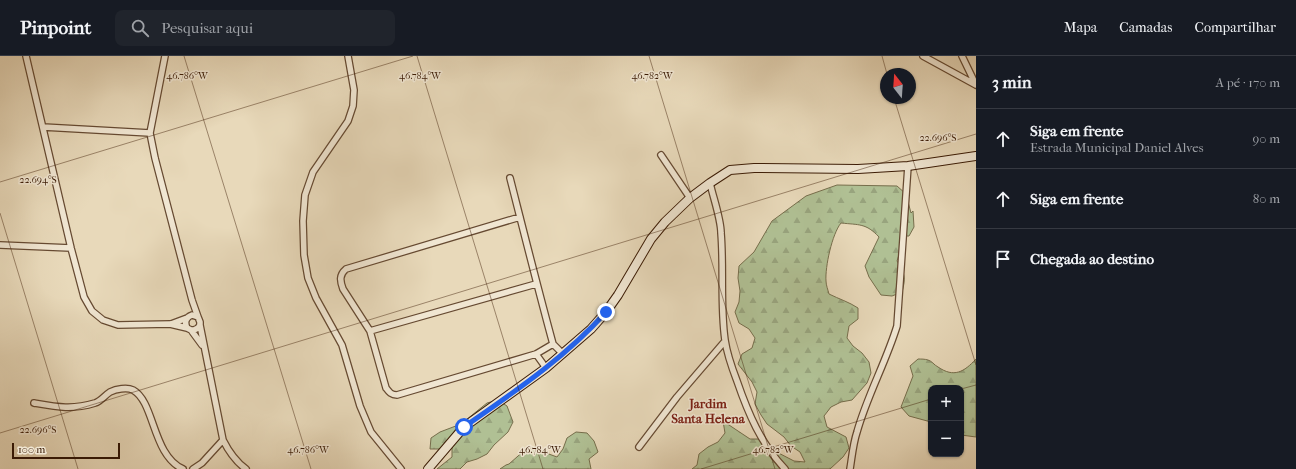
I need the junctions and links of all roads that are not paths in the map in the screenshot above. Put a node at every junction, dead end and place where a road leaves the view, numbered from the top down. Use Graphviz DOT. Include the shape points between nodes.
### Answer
graph roads {
  1 [pos="26,56"];
  2 [pos="166,56"];
  3 [pos="348,56"];
  4 [pos="923,56"];
  5 [pos="962,56"];
  6 [pos="976,85"];
  7 [pos="43,127"];
  8 [pos="150,133"];
  9 [pos="661,155"];
  10 [pos="976,156"];
  11 [pos="908,166"];
  12 [pos="510,178"];
  13 [pos="710,183"];
  14 [pos="690,198"];
  15 [pos="520,217"];
  16 [pos="0,246"];
  17 [pos="71,248"];
  18 [pos="536,284"];
  19 [pos="192,300"];
  20 [pos="188,317"];
  21 [pos="198,317"];
  22 [pos="170,324"];
  23 [pos="200,325"];
  24 [pos="189,328"];
  25 [pos="370,332"];
  26 [pos="725,341"];
  27 [pos="553,344"];
  28 [pos="204,347"];
  29 [pos="536,354"];
  30 [pos="563,354"];
  31 [pos="546,368"];
  32 [pos="34,403"];
  33 [pos="223,440"];
  34 [pos="639,447"];
  35 [pos="183,469"];
  36 [pos="193,469"];
  37 [pos="246,469"];
  38 [pos="401,469"];
  39 [pos="428,469"];
  40 [pos="784,469"];
  41 [pos="850,469"];
  1 -- 7 [label="street"];
  2 -- 8 [label="street"];
  3 -- 38 [label="street" via="354,90 353,106 348,121 313,172 305,195 304,255 308,278 342,345 360,406 371,432"];
  4 -- 6 [label="street"];
  5 -- 6 [label="street"];
  7 -- 8 [label="street"];
  7 -- 17 [label="street"];
  8 -- 19 [label="street"];
  9 -- 14 [label="street"];
  10 -- 11 [label="street"];
  11 -- 13 [label="street" via="730,170"];
  11 -- 41 [label="street" via="897,326 856,434"];
  12 -- 15 [label="street"];
  13 -- 14 [label="street"];
  13 -- 26 [label="street" via="722,232"];
  14 -- 30 [label="street" via="651,239 606,312"];
  15 -- 18 [label="street"];
  15 -- 25 [label="street" via="346,269 342,273 343,289"];
  16 -- 17 [label="street"];
  17 -- 22 [label="street" via="84,297 92,311 103,320 118,325"];
  18 -- 25 [label="street"];
  18 -- 27 [label="street"];
  19 -- 20 [label="street"];
  19 -- 21 [label="street"];
  20 -- 21 [label="street"];
  20 -- 22 [label="street"];
  20 -- 24 [label="street" via="185,321"];
  21 -- 23 [label="street"];
  22 -- 24 [label="street"];
  23 -- 24 [label="street" via="194,330"];
  23 -- 28 [label="street"];
  24 -- 28 [label="street"];
  25 -- 29 [label="street" via="386,388 393,394"];
  26 -- 34 [label="street"];
  26 -- 40 [label="street" via="745,404 760,436"];
  27 -- 29 [label="street"];
  27 -- 30 [label="street"];
  28 -- 33 [label="street"];
  29 -- 31 [label="street"];
  30 -- 31 [label="street"];
  31 -- 39 [label="street" via="464,427"];
  32 -- 35 [label="street" via="78,408 97,402 118,389 134,390 146,406 157,436 168,456"];
  33 -- 36 [label="street"];
  33 -- 37 [label="street" via="229,453"];
}
